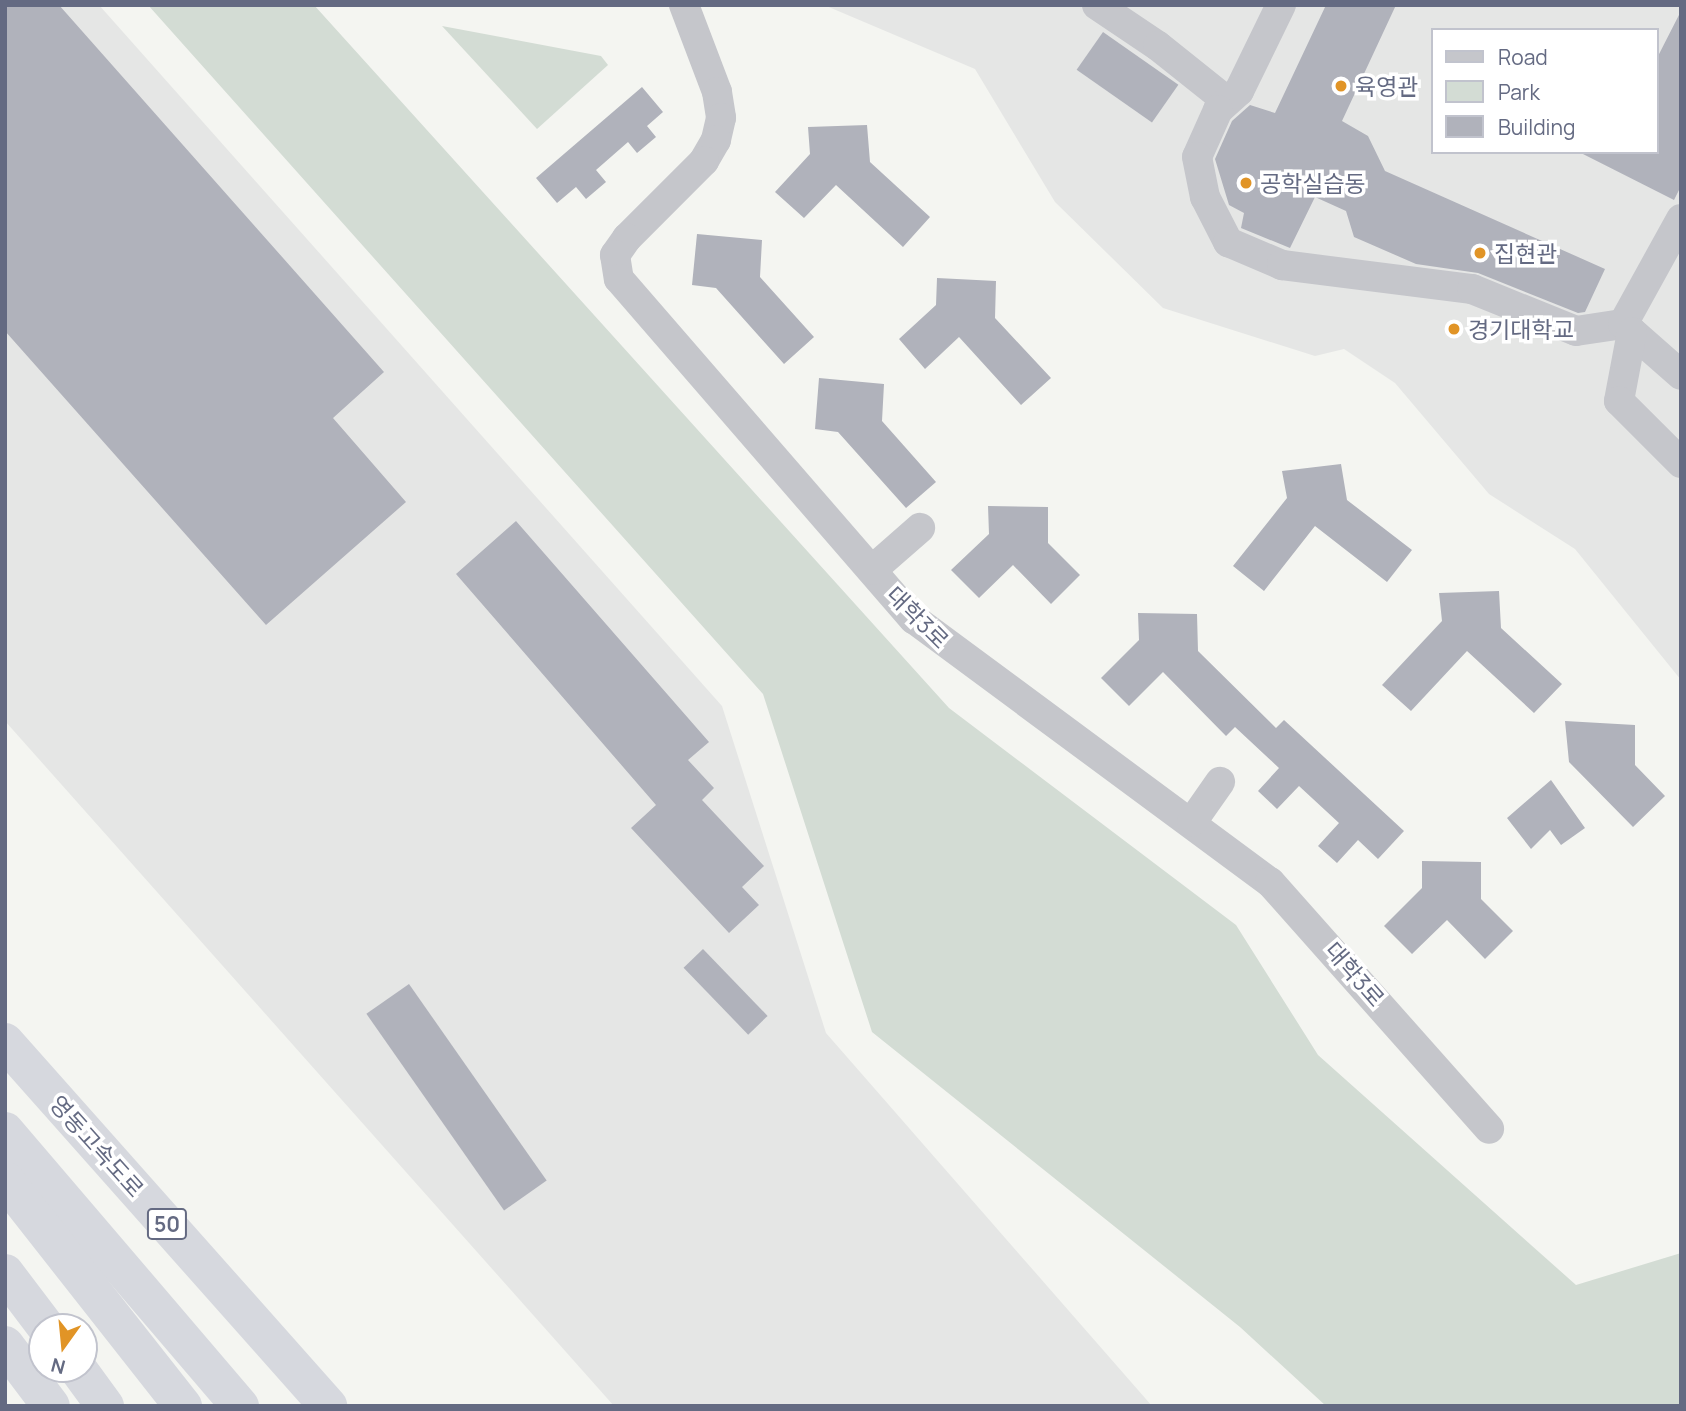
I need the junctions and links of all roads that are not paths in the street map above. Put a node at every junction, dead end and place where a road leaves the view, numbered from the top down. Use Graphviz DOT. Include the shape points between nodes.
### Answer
graph roads {
  1 [pos="684,5"];
  2 [pos="1097,5"];
  3 [pos="1282,5"];
  4 [pos="1227,101"];
  5 [pos="1681,219"];
  6 [pos="1628,328"];
  7 [pos="1681,375"];
  8 [pos="1681,463"];
  9 [pos="920,528"];
  10 [pos="872,570"];
  11 [pos="1220,782"];
  12 [pos="1192,822"];
  13 [pos="5,1042"];
  14 [pos="1489,1129"];
  15 [pos="5,1131"];
  16 [pos="5,1180"];
  17 [pos="5,1273"];
  18 [pos="35,1313"];
  19 [pos="5,1345"];
  20 [pos="88,1383"];
  21 [pos="51,1406"];
  22 [pos="105,1406"];
  23 [pos="183,1406"];
  24 [pos="240,1406"];
  25 [pos="328,1406"];
  1 -- 10 [label="street, 대학3로" via="717,92 721,118 716,140 704,161 627,238 615,255 614,267 642,308"];
  2 -- 4 [label="street"];
  3 -- 4 [label="street" via="1239,91"];
  4 -- 6 [label="street" via="1218,110 1197,157 1205,197 1228,242 1282,265 1472,289 1576,331"];
  5 -- 6 [label="street"];
  6 -- 7 [label="street"];
  6 -- 8 [label="street" via="1619,401"];
  9 -- 10 [label="street"];
  10 -- 12 [label="street, 대학3로" via="942,644"];
  11 -- 12 [label="street"];
  12 -- 14 [label="street, 대학3로" via="1270,882 1307,919"];
  13 -- 25 [label="highway, 영동고속도로 / 50"];
  15 -- 24 [label="highway, 50"];
  16 -- 23 [label="highway"];
  17 -- 18 [label="highway"];
  19 -- 21 [label="highway"];
  20 -- 22 [label="highway"];
}
